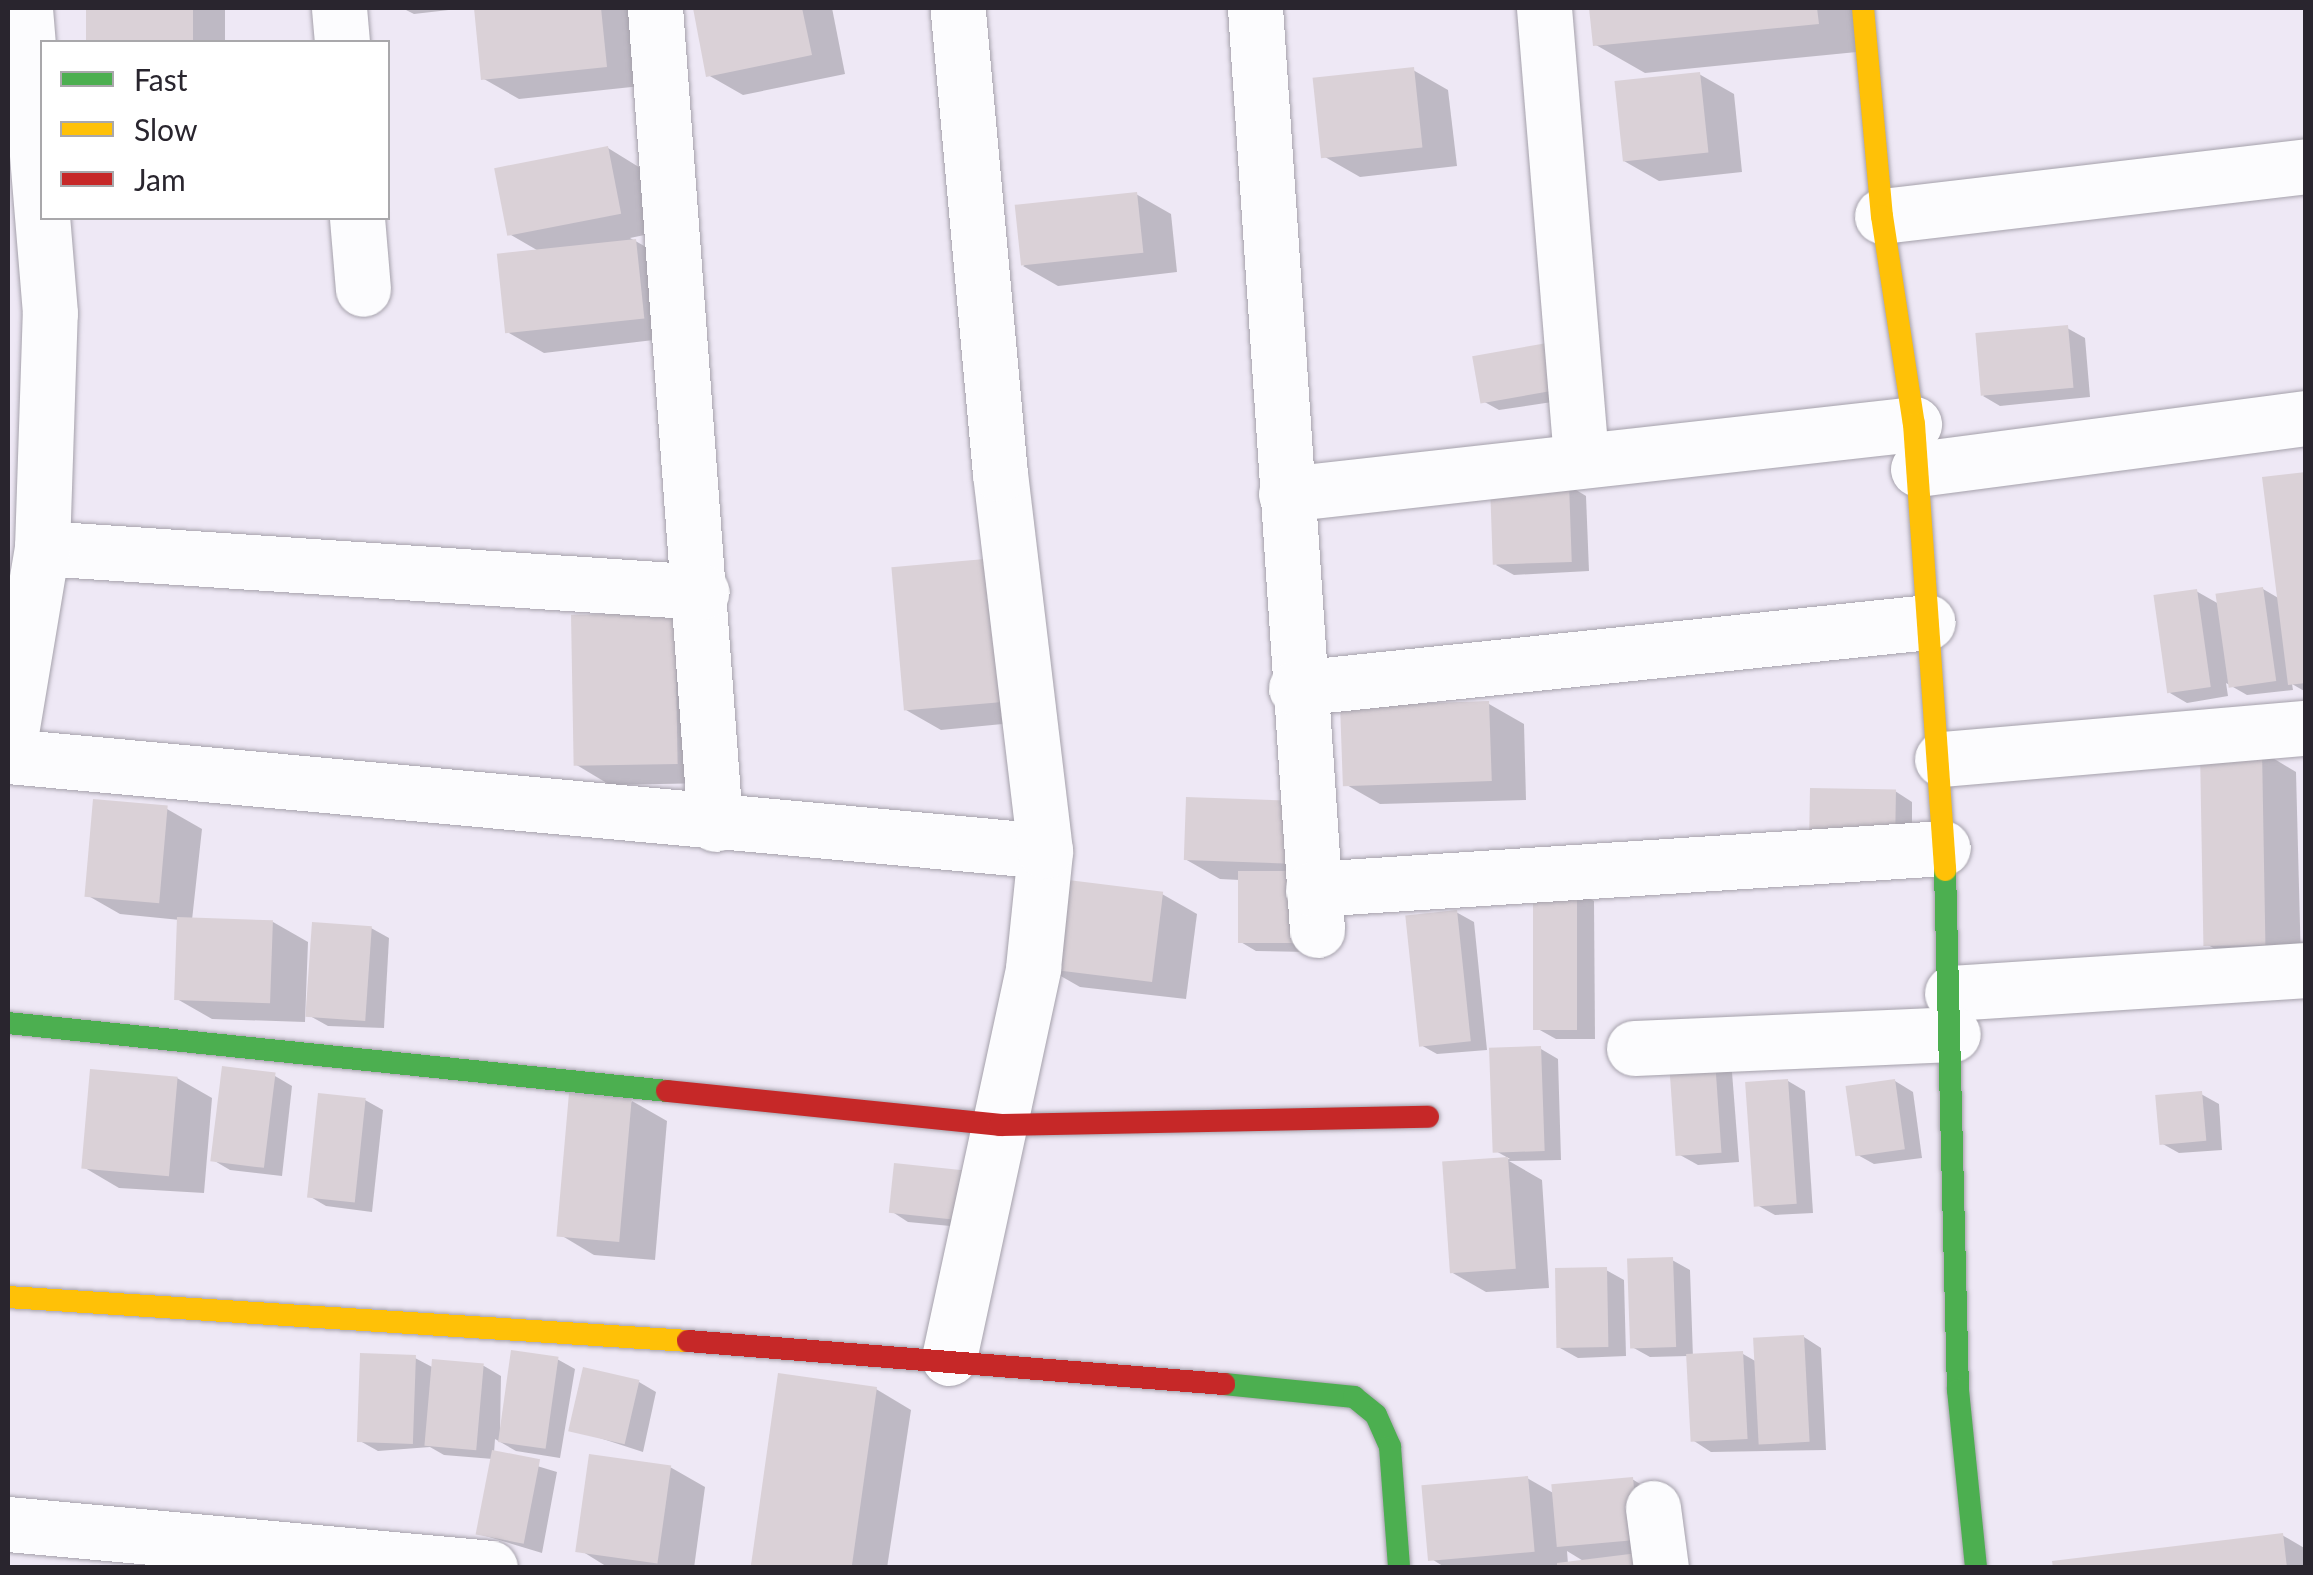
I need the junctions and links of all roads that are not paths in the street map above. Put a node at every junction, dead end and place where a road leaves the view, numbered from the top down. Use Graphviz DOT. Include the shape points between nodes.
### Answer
graph roads {
  1 [pos="25,8"];
  2 [pos="339,8"];
  3 [pos="655,8"];
  4 [pos="958,8"];
  5 [pos="1255,8"];
  6 [pos="1544,8"];
  7 [pos="1863,8"];
  8 [pos="342,40"];
  9 [pos="2306,166"];
  10 [pos="40,191"];
  11 [pos="1882,216"];
  12 [pos="42,220"];
  13 [pos="357,220"];
  14 [pos="363,289"];
  15 [pos="2306,418"];
  16 [pos="1916,446"];
  17 [pos="1581,458"];
  18 [pos="1286,494"];
  19 [pos="42,548"];
  20 [pos="702,592"];
  21 [pos="1928,622"];
  22 [pos="1296,688"];
  23 [pos="2306,728"];
  24 [pos="8,754"];
  25 [pos="1942,760"];
  26 [pos="714,824"];
  27 [pos="1942,848"];
  28 [pos="1045,850"];
  29 [pos="2306,970"];
  30 [pos="1952,1013"];
  31 [pos="8,1023"];
  32 [pos="1634,1048"];
  33 [pos="1428,1116"];
  34 [pos="1000,1124"];
  35 [pos="8,1297"];
  36 [pos="949,1358"];
  37 [pos="1653,1508"];
  38 [pos="8,1524"];
  39 [pos="490,1568"];
  40 [pos="1399,1568"];
  41 [pos="1661,1568"];
  42 [pos="1976,1568"];
  1 -- 10 [label="street"];
  2 -- 8 [label="street"];
  3 -- 20 [label="street"];
  4 -- 28 [label="street" via="1000,474"];
  5 -- 18 [label="street"];
  6 -- 17 [label="street"];
  7 -- 11 [label="street"];
  9 -- 11 [label="street"];
  11 -- 16 [label="street"];
  12 -- 19 [label="street" via="50,313"];
  13 -- 14 [label="street"];
  15 -- 16 [label="street"];
  16 -- 17 [label="street"];
  16 -- 21 [label="street"];
  17 -- 18 [label="street"];
  18 -- 22 [label="street"];
  19 -- 20 [label="street"];
  19 -- 24 [label="street"];
  20 -- 26 [label="street"];
  21 -- 22 [label="street"];
  21 -- 25 [label="street"];
  22 -- 27 [label="street" via="1315,910"];
  23 -- 25 [label="street"];
  24 -- 26 [label="street"];
  25 -- 27 [label="street"];
  26 -- 28 [label="street"];
  27 -- 30 [label="street"];
  28 -- 34 [label="street" via="1033,968"];
  29 -- 30 [label="street"];
  30 -- 32 [label="street"];
  30 -- 42 [label="street" via="1958,1390"];
  31 -- 34 [label="street"];
  33 -- 34 [label="street"];
  34 -- 36 [label="street"];
  35 -- 36 [label="street"];
  36 -- 40 [label="street" via="1354,1397 1376,1416 1390,1446"];
  37 -- 41 [label="street"];
  38 -- 39 [label="street"];
}
